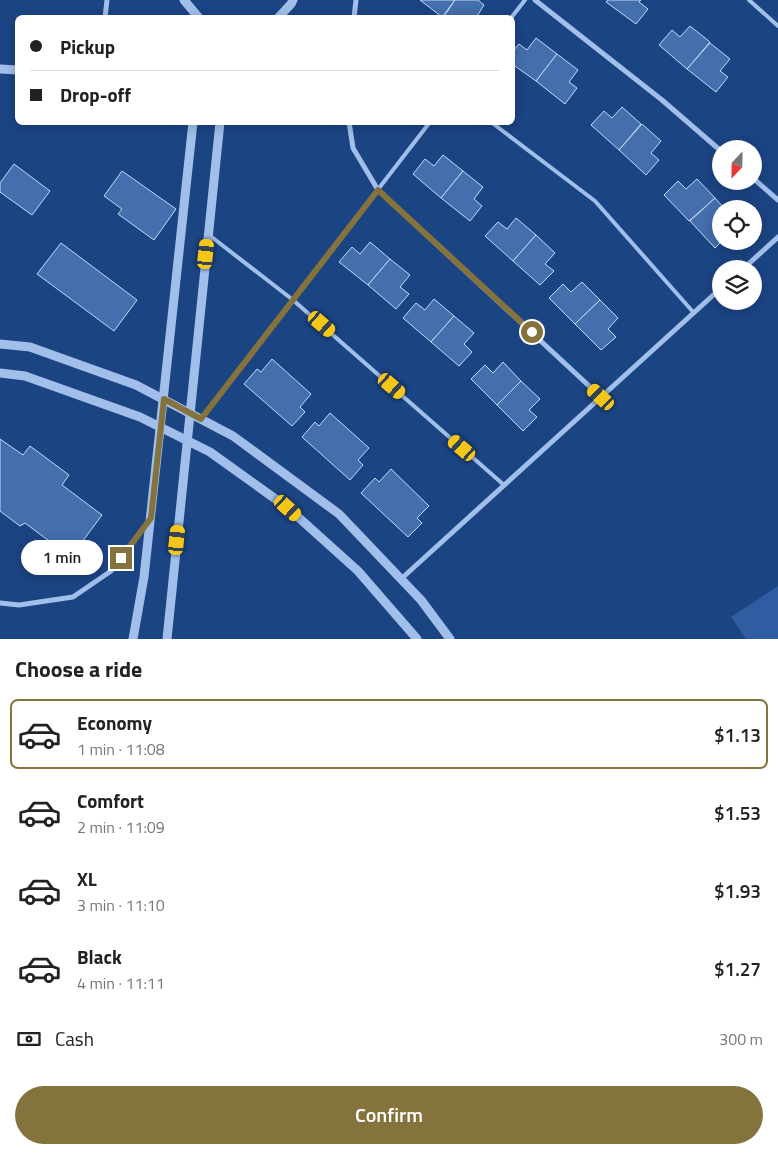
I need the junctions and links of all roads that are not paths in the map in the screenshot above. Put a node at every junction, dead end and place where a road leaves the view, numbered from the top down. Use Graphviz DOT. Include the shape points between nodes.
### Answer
graph roads {
  1 [pos="107,0"];
  2 [pos="184,0"];
  3 [pos="293,0"];
  4 [pos="356,0"];
  5 [pos="525,0"];
  6 [pos="535,0"];
  7 [pos="749,0"];
  8 [pos="105,15"];
  9 [pos="196,15"];
  10 [pos="280,15"];
  11 [pos="354,15"];
  12 [pos="513,15"];
  13 [pos="778,26"];
  14 [pos="0,69"];
  15 [pos="15,70"];
  16 [pos="193,125"];
  17 [pos="220,125"];
  18 [pos="349,125"];
  19 [pos="428,125"];
  20 [pos="495,125"];
  21 [pos="712,143"];
  22 [pos="762,186"];
  23 [pos="378,190"];
  24 [pos="778,200"];
  25 [pos="209,234"];
  26 [pos="778,237"];
  27 [pos="753,260"];
  28 [pos="712,296"];
  29 [pos="294,300"];
  30 [pos="694,313"];
  31 [pos="0,344"];
  32 [pos="0,373"];
  33 [pos="601,397"];
  34 [pos="164,399"];
  35 [pos="190,413"];
  36 [pos="201,419"];
  37 [pos="160,428"];
  38 [pos="187,441"];
  39 [pos="504,485"];
  40 [pos="151,518"];
  41 [pos="401,578"];
  42 [pos="0,602"];
  43 [pos="133,639"];
  44 [pos="167,639"];
  45 [pos="417,639"];
  46 [pos="450,639"];
  1 -- 8 [label="street"];
  2 -- 9 [label="street"];
  3 -- 10 [label="street"];
  4 -- 11 [label="street"];
  5 -- 12 [label="lane"];
  6 -- 21 [label="street"];
  7 -- 13 [label="lane"];
  14 -- 15 [label="street"];
  16 -- 34 [label="street"];
  17 -- 25 [label="street"];
  18 -- 23 [label="street" via="353,148"];
  19 -- 23 [label="lane"];
  20 -- 30 [label="lane" via="595,202"];
  22 -- 24 [label="street"];
  23 -- 29 [label="lane"];
  23 -- 33 [label="street"];
  25 -- 29 [label="lane"];
  25 -- 35 [label="street"];
  26 -- 27 [label="street"];
  28 -- 30 [label="street"];
  29 -- 36 [label="lane"];
  29 -- 39 [label="lane"];
  30 -- 33 [label="street"];
  31 -- 34 [label="street" via="30,347 136,385"];
  32 -- 37 [label="street" via="25,376 140,417"];
  33 -- 39 [label="street"];
  34 -- 35 [label="street"];
  34 -- 37 [label="street"];
  35 -- 36 [label="street"];
  35 -- 38 [label="street"];
  36 -- 41 [label="street" via="233,436 339,514"];
  37 -- 38 [label="street"];
  37 -- 40 [label="street"];
  38 -- 44 [label="street"];
  38 -- 45 [label="street" via="210,452 288,508 358,571"];
  39 -- 41 [label="street"];
  40 -- 42 [label="street" via="111,571 73,598 19,605"];
  40 -- 43 [label="street"];
  41 -- 46 [label="street"];
}
